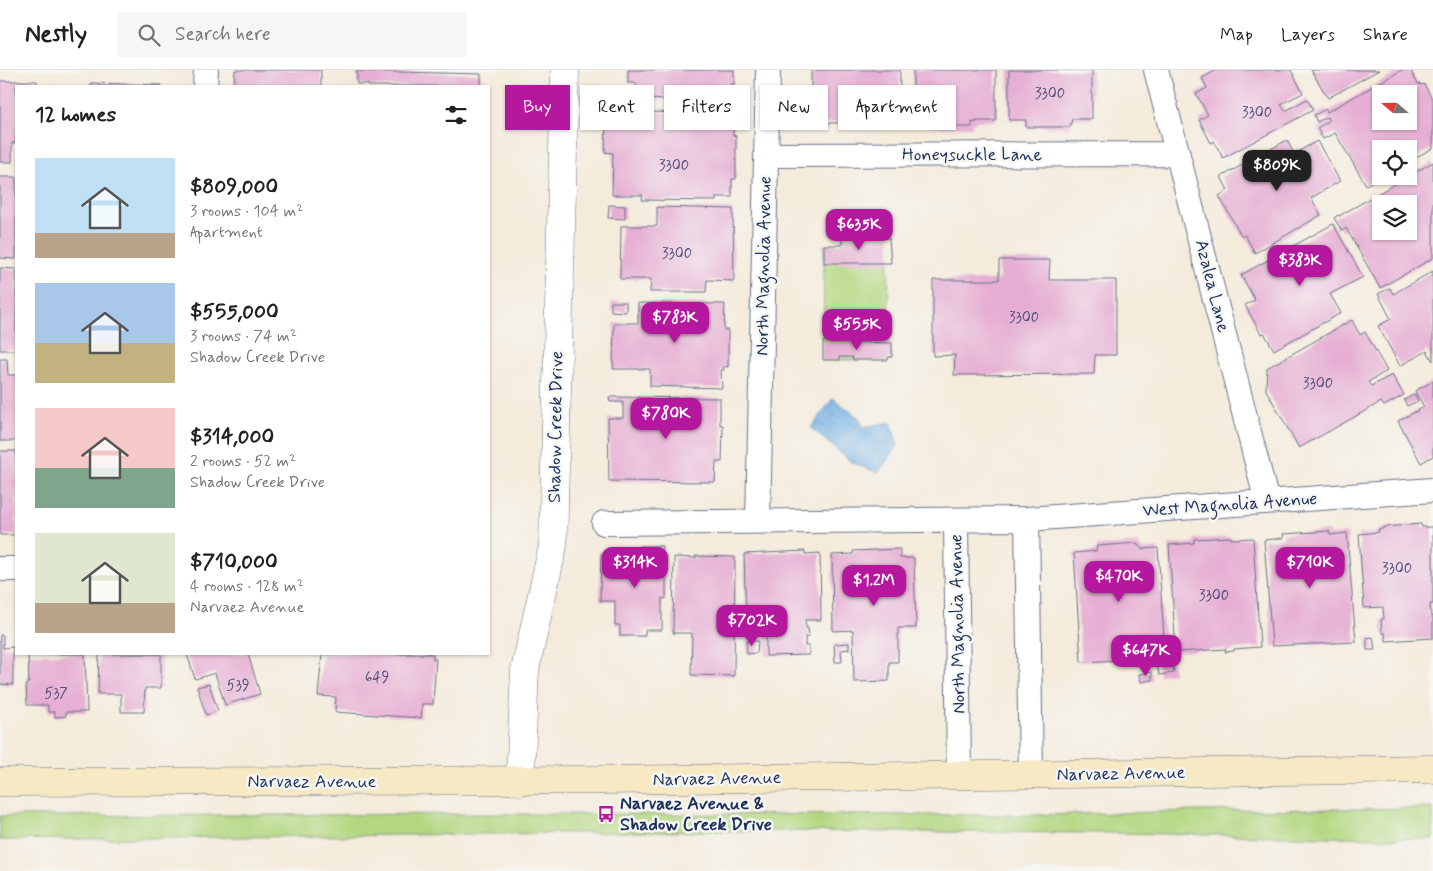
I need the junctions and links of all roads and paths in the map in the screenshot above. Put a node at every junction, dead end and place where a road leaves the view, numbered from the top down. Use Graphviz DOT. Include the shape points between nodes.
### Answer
graph roads {
  1 [pos="206,70"];
  2 [pos="565,70"];
  3 [pos="768,70"];
  4 [pos="1156,70"];
  5 [pos="205,85"];
  6 [pos="1178,154"];
  7 [pos="766,155"];
  8 [pos="1433,490"];
  9 [pos="1267,502"];
  10 [pos="1027,519"];
  11 [pos="956,521"];
  12 [pos="758,522"];
  13 [pos="604,523"];
  14 [pos="0,569"];
  15 [pos="15,569"];
  16 [pos="1433,769"];
  17 [pos="1031,775"];
  18 [pos="959,776"];
  19 [pos="520,781"];
  20 [pos="0,782"];
  1 -- 5 [label="lane"];
  2 -- 19 [label="street, Shadow Creek Drive" via="553,546 525,670"];
  3 -- 7 [label="lane, North Magnolia Avenue"];
  4 -- 6 [label="lane, Azalea Lane"];
  6 -- 7 [label="lane, Honeysuckle Lane"];
  6 -- 9 [label="lane, Azalea Lane"];
  7 -- 12 [label="lane, North Magnolia Avenue"];
  8 -- 9 [label="lane, West Magnolia Avenue"];
  9 -- 10 [label="lane, West Magnolia Avenue"];
  10 -- 11 [label="lane, West Magnolia Avenue"];
  10 -- 17 [label="lane"];
  11 -- 12 [label="lane, North Magnolia Avenue"];
  11 -- 18 [label="lane, North Magnolia Avenue"];
  12 -- 13 [label="lane, North Magnolia Avenue"];
  14 -- 15 [label="lane"];
  16 -- 17 [label="main road, Narvaez Avenue"];
  17 -- 18 [label="main road, Narvaez Avenue"];
  18 -- 19 [label="main road, Narvaez Avenue"];
  19 -- 20 [label="main road, Narvaez Avenue"];
}
